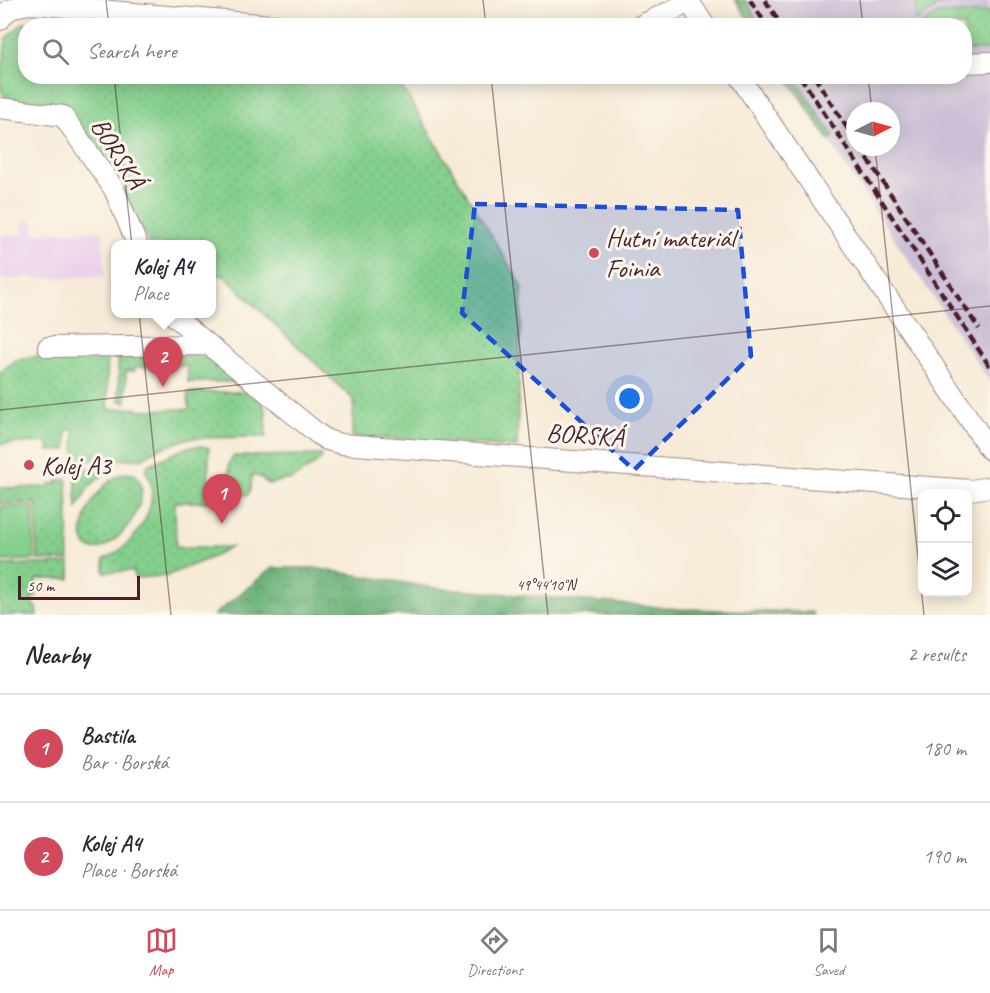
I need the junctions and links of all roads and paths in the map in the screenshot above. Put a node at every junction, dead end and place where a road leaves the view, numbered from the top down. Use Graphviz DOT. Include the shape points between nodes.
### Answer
graph roads {
  1 [pos="688,1"];
  2 [pos="192,18"];
  3 [pos="655,18"];
  4 [pos="700,18"];
  5 [pos="0,20"];
  6 [pos="990,62"];
  7 [pos="972,63"];
  8 [pos="744,84"];
  9 [pos="0,108"];
  10 [pos="135,240"];
  11 [pos="177,318"];
  12 [pos="209,345"];
  13 [pos="48,347"];
  14 [pos="990,450"];
  15 [pos="990,487"];
  1 -- 3 [label="street"];
  1 -- 4 [label="street"];
  2 -- 5 [label="street" via="31,4 13,7"];
  6 -- 7 [label="street"];
  8 -- 14 [label="street"];
  9 -- 10 [label="street, BORSKÁ" via="63,116 114,189"];
  11 -- 12 [label="street, BORSKÁ"];
  12 -- 13 [label="street"];
  12 -- 15 [label="street, BORSKÁ" via="312,429 341,444 971,490"];
}
